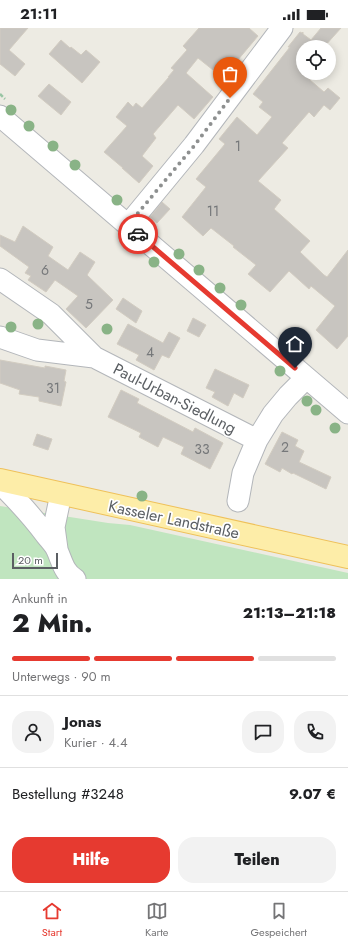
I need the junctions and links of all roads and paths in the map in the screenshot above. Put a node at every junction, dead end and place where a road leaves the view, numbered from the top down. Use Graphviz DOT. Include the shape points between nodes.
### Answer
graph roads {
  1 [pos="282,28"];
  2 [pos="0,116"];
  3 [pos="128,225"];
  4 [pos="0,279"];
  5 [pos="0,337"];
  6 [pos="94,357"];
  7 [pos="306,378"];
  8 [pos="344,402"];
  9 [pos="257,440"];
  10 [pos="0,480"];
  11 [pos="0,484"];
  12 [pos="61,494"];
  13 [pos="238,500"];
  14 [pos="57,549"];
  15 [pos="348,557"];
  16 [pos="75,579"];
  1 -- 3 [label="street" via="194,146"];
  2 -- 3 [label="street"];
  3 -- 7 [label="street"];
  4 -- 6 [label="street, Paul-Urban-Siedlung" via="51,314"];
  5 -- 6 [label="street, Paul-Urban-Siedlung" via="37,350"];
  6 -- 9 [label="street, Paul-Urban-Siedlung"];
  7 -- 8 [label="street"];
  7 -- 9 [label="street, Paul-Urban-Siedlung" via="273,414"];
  9 -- 13 [label="street, Paul-Urban-Siedlung" via="243,473"];
  10 -- 12 [label="main road, Kasseler Landstraße"];
  11 -- 14 [label="street" via="31,516"];
  12 -- 14 [label="street" via="54,527"];
  12 -- 15 [label="main road, Kasseler Landstraße"];
  14 -- 16 [label="street" via="65,569"];
}
